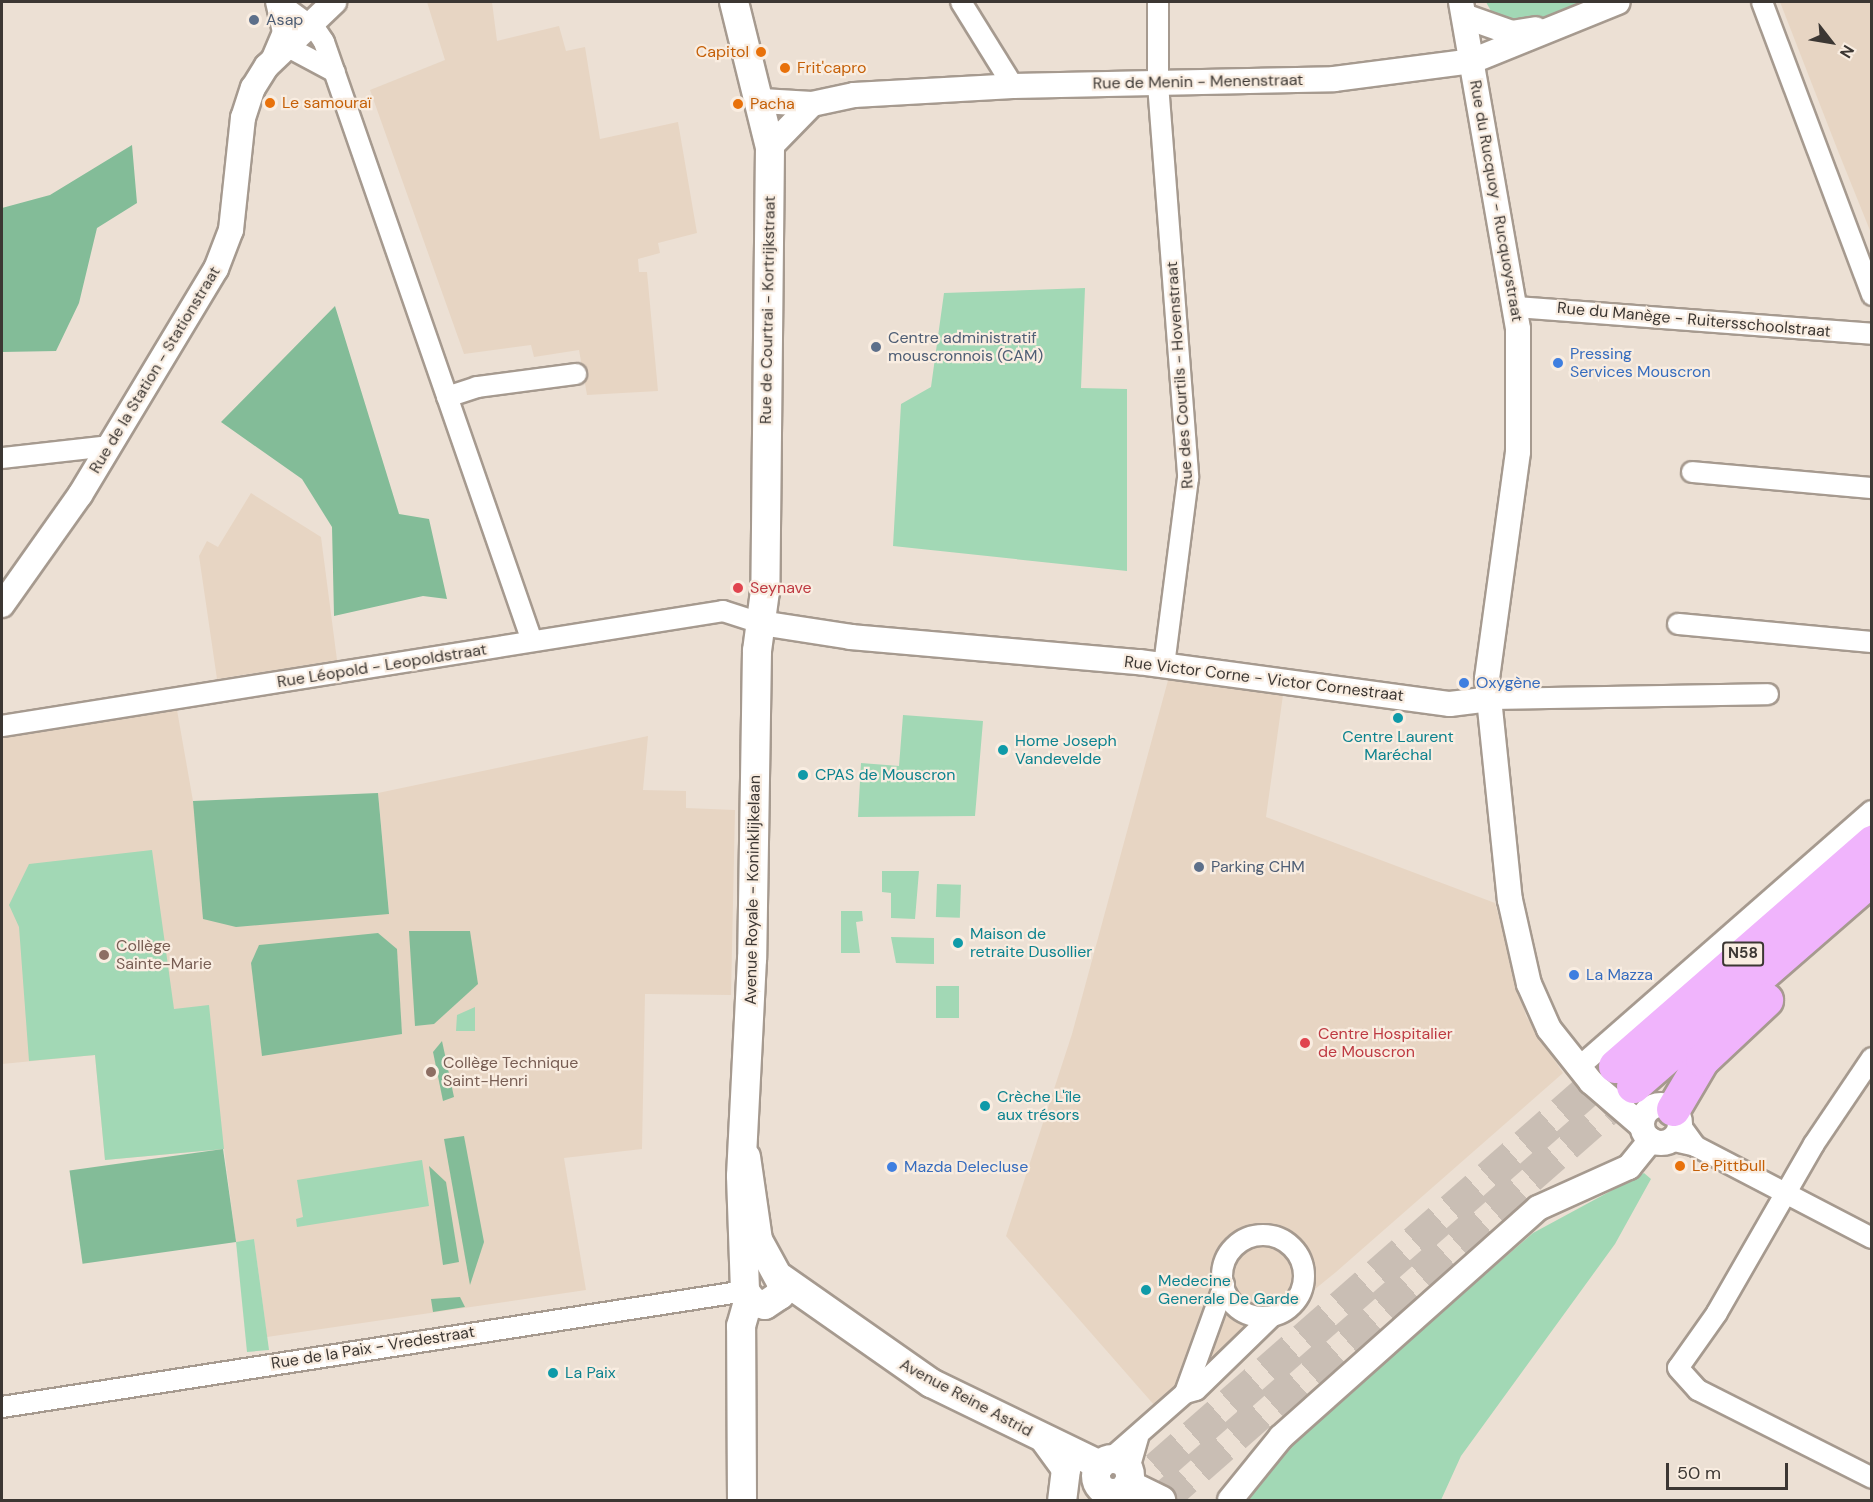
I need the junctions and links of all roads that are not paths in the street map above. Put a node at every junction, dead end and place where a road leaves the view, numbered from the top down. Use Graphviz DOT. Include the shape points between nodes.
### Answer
graph roads {
  1 [pos="277,2"];
  2 [pos="334,2"];
  3 [pos="734,2"];
  4 [pos="962,2"];
  5 [pos="976,2"];
  6 [pos="1158,2"];
  7 [pos="1618,2"];
  8 [pos="1762,2"];
  9 [pos="1462,9"];
  10 [pos="1576,19"];
  11 [pos="977,22"];
  12 [pos="308,23"];
  13 [pos="288,47"];
  14 [pos="1472,61"];
  15 [pos="267,66"];
  16 [pos="335,72"];
  17 [pos="1158,84"];
  18 [pos="1013,86"];
  19 [pos="812,104"];
  20 [pos="766,123"];
  21 [pos="1872,295"];
  22 [pos="1516,307"];
  23 [pos="1872,334"];
  24 [pos="576,374"];
  25 [pos="447,397"];
  26 [pos="110,446"];
  27 [pos="2,458"];
  28 [pos="1692,472"];
  29 [pos="1872,488"];
  30 [pos="2,605"];
  31 [pos="761,623"];
  32 [pos="1678,624"];
  33 [pos="532,641"];
  34 [pos="1872,642"];
  35 [pos="1164,666"];
  36 [pos="1768,694"];
  37 [pos="1488,699"];
  38 [pos="2,726"];
  39 [pos="1872,811"];
  40 [pos="1872,842"];
  41 [pos="1872,878"];
  42 [pos="1872,905"];
  43 [pos="1872,1058"];
  44 [pos="1578,1068"];
  45 [pos="1648,1112"];
  46 [pos="1785,1196"];
  47 [pos="1872,1239"];
  48 [pos="758,1283"];
  49 [pos="1224,1285"];
  50 [pos="1271,1317"];
  51 [pos="1198,1360"];
  52 [pos="1212,1375"];
  53 [pos="1185,1394"];
  54 [pos="2,1407"];
  55 [pos="1045,1440"];
  56 [pos="1113,1473"];
  57 [pos="1872,1478"];
  58 [pos="742,1500"];
  59 [pos="1064,1500"];
  60 [pos="1161,1500"];
  61 [pos="1230,1500"];
  1 -- 12 [label="street"];
  1 -- 15 [label="street" via="283,32"];
  2 -- 12 [label="street, Rue de la Station - Stationstraat"];
  3 -- 20 [label="main road, Rue de Courtrai - Kortrijkstraat"];
  4 -- 11 [label="street"];
  5 -- 11 [label="street"];
  6 -- 17 [label="street, Rue des Courtils - Hovenstraat"];
  7 -- 10 [label="street, Rue de Menin - Menenstraat"];
  8 -- 21 [label="street"];
  9 -- 10 [label="street, Rue de Menin - Menenstraat" via="1512,33"];
  9 -- 14 [label="street, Rue du Rucquoy - Rucquoystraat"];
  10 -- 14 [label="street, Rue de Menin - Menenstraat"];
  11 -- 18 [label="street"];
  12 -- 13 [label="street, Rue de la Station - Stationstraat"];
  12 -- 16 [label="street" via="321,36"];
  13 -- 15 [label="street, Rue de la Station - Stationstraat"];
  13 -- 16 [label="street"];
  14 -- 17 [label="street, Rue de Menin - Menenstraat" via="1334,79"];
  14 -- 22 [label="street, Rue du Rucquoy - Rucquoystraat"];
  15 -- 26 [label="street, Rue de la Station - Stationstraat" via="246,105 234,216 221,258"];
  16 -- 25 [label="street"];
  17 -- 18 [label="street, Rue de Menin - Menenstraat"];
  17 -- 35 [label="street, Rue des Courtils - Hovenstraat" via="1188,478"];
  18 -- 19 [label="street, Rue de Menin - Menenstraat" via="854,95"];
  19 -- 20 [label="street, Rue de Menin - Menenstraat"];
  19 -- 20 [label="street"];
  20 -- 31 [label="main road, Rue de Courtrai - Kortrijkstraat"];
  22 -- 23 [label="street, Rue du Manège - Ruitersschoolstraat"];
  22 -- 37 [label="street, Rue du Rucquoy - Rucquoystraat" via="1518,452"];
  24 -- 25 [label="street" via="477,387"];
  25 -- 33 [label="street"];
  26 -- 27 [label="street"];
  26 -- 30 [label="street, Rue de la Station - Stationstraat"];
  28 -- 29 [label="street"];
  31 -- 33 [label="street, Rue Léopold - Leopoldstraat" via="723,611"];
  31 -- 35 [label="street, Rue Victor Corne - Victor Cornestraat" via="851,638"];
  31 -- 48 [label="main road, Avenue Royale - Koninklijkelaan" via="746,1157 741,1176"];
  32 -- 34 [label="street"];
  33 -- 38 [label="street, Rue Léopold - Leopoldstraat"];
  35 -- 37 [label="street, Rue Victor Corne - Victor Cornestraat" via="1450,704"];
  36 -- 37 [label="street, Rue Victor Corne - Victor Cornestraat"];
  37 -- 44 [label="street, Rue du Rucquoy - Rucquoystraat" via="1518,948 1544,1020"];
  39 -- 44 [label="street"];
  40 -- 45 [label="highway, N58"];
  41 -- 45 [label="highway, N58"];
  42 -- 45 [label="highway" via="1711,1049"];
  43 -- 46 [label="street"];
  44 -- 45 [label="street, Rue du Rucquoy - Rucquoystraat"];
  45 -- 46 [label="street" via="1695,1146"];
  45 -- 61 [label="street" via="1629,1167 1538,1208 1281,1437"];
  46 -- 47 [label="street"];
  46 -- 57 [label="street" via="1717,1313 1678,1368 1698,1390"];
  48 -- 54 [label="street, Rue de la Paix - Vredestraat"];
  48 -- 55 [label="main road, Avenue Reine Astrid" via="931,1383"];
  48 -- 58 [label="main road, Avenue Royale - Koninklijkelaan" via="741,1326"];
  49 -- 50 [label="street" via="1243,1312"];
  49 -- 50 [label="street" via="1227,1258 1242,1242 1265,1236 1285,1242 1301,1261 1304,1282 1294,1303"];
  49 -- 51 [label="street"];
  50 -- 52 [label="street"];
  51 -- 52 [label="street"];
  51 -- 53 [label="street"];
  52 -- 53 [label="street"];
  53 -- 56 [label="street" via="1140,1433"];
  55 -- 56 [label="main road, Avenue Reine Astrid"];
  55 -- 59 [label="main road" via="1066,1469"];
  56 -- 59 [label="main road"];
  56 -- 60 [label="main road, Avenue Reine Astrid"];
}
